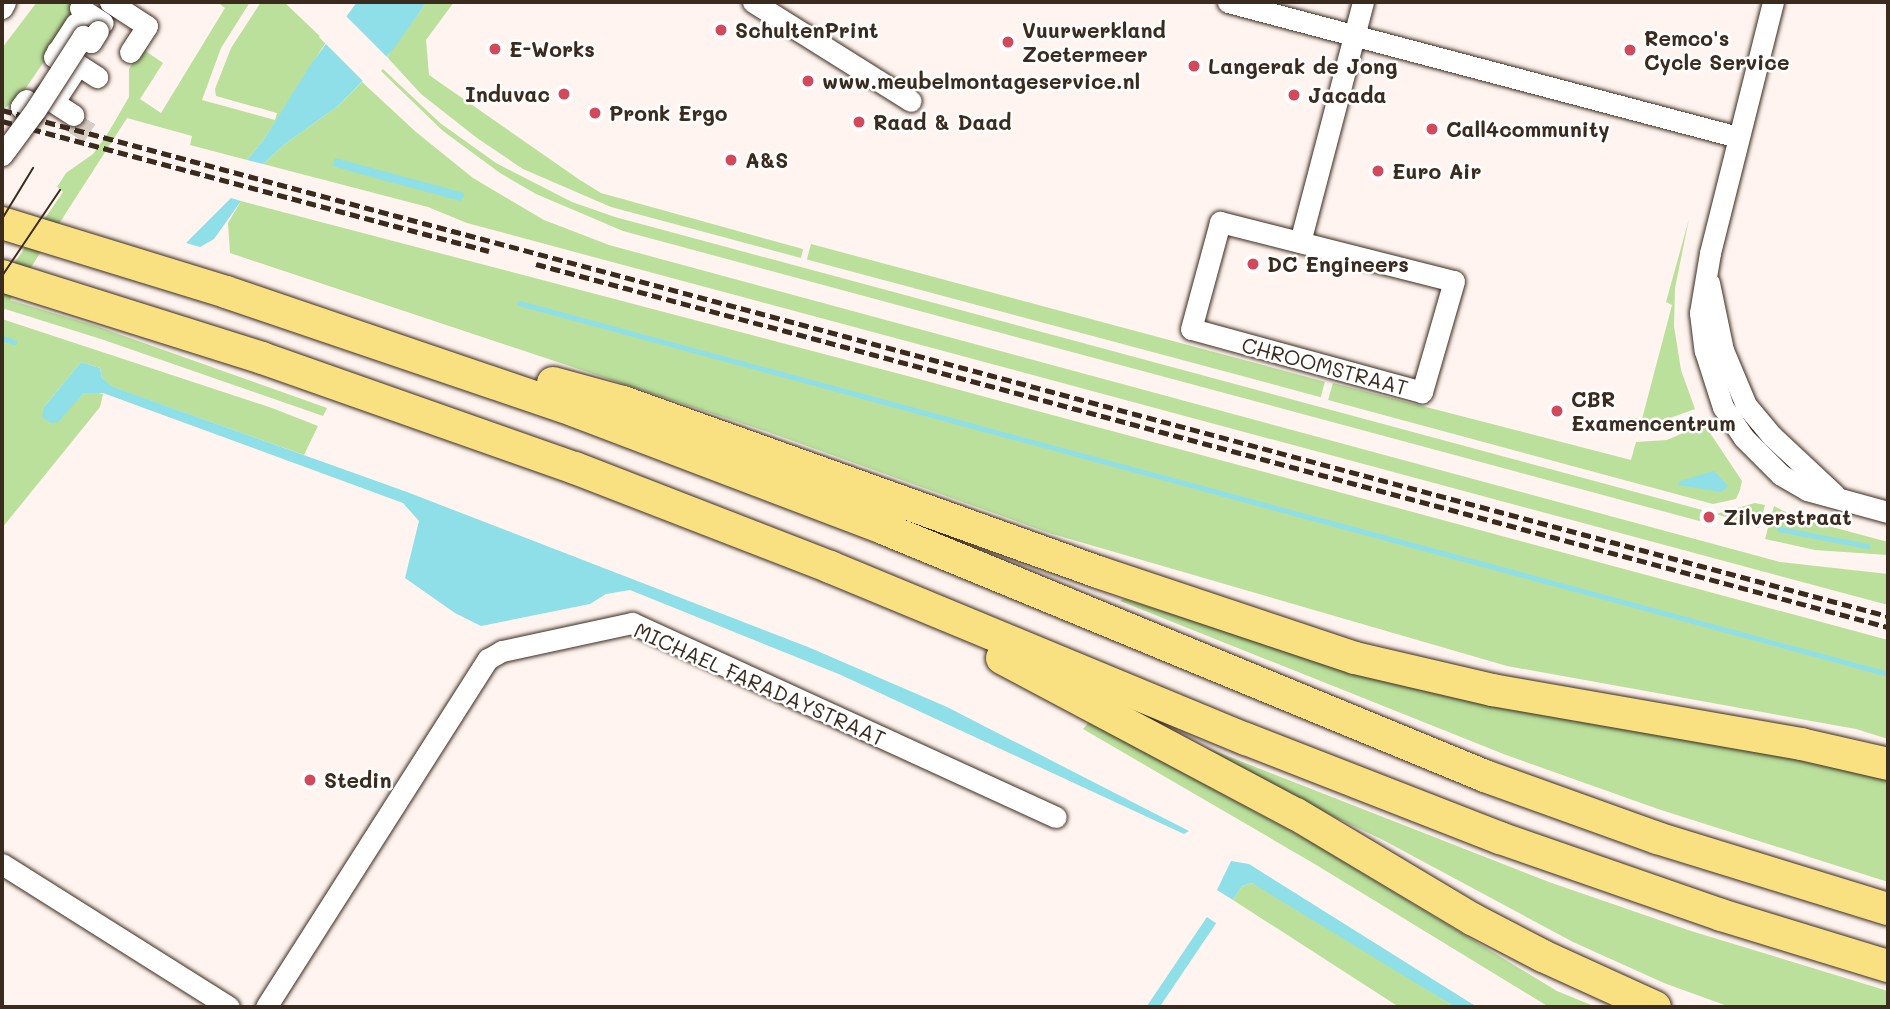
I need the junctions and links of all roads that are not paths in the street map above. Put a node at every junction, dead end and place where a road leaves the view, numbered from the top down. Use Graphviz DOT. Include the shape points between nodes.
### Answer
graph roads {
  1 [pos="5,2"];
  2 [pos="753,2"];
  3 [pos="1228,2"];
  4 [pos="1363,2"];
  5 [pos="1773,2"];
  6 [pos="112,4"];
  7 [pos="2,8"];
  8 [pos="142,10"];
  9 [pos="82,11"];
  10 [pos="101,27"];
  11 [pos="1354,35"];
  12 [pos="130,51"];
  13 [pos="78,65"];
  14 [pos="97,77"];
  15 [pos="911,101"];
  16 [pos="39,103"];
  17 [pos="73,115"];
  18 [pos="1738,137"];
  19 [pos="2,155"];
  20 [pos="2,223"];
  21 [pos="1300,242"];
  22 [pos="2,276"];
  23 [pos="226,292"];
  24 [pos="1888,512"];
  25 [pos="830,567"];
  26 [pos="1888,764"];
  27 [pos="1056,817"];
  28 [pos="2,864"];
  29 [pos="1888,909"];
  30 [pos="1888,966"];
  31 [pos="229,1007"];
  32 [pos="266,1007"];
  33 [pos="1655,1007"];
  1 -- 7 [label="street"];
  2 -- 15 [label="street"];
  3 -- 11 [label="street"];
  4 -- 11 [label="street"];
  5 -- 18 [label="street"];
  6 -- 8 [label="street"];
  6 -- 10 [label="street"];
  8 -- 12 [label="street" via="147,26"];
  9 -- 10 [label="street"];
  9 -- 13 [label="street" via="55,54"];
  10 -- 16 [label="street, bridge" via="92,42 83,36"];
  11 -- 18 [label="street"];
  11 -- 21 [label="street"];
  13 -- 14 [label="street"];
  13 -- 16 [label="street"];
  16 -- 17 [label="street"];
  16 -- 19 [label="street, bridge"];
  18 -- 24 [label="street" via="1708,276 1723,350 1746,405 1772,436 1837,496"];
  20 -- 23 [label="highway"];
  21 -- 21 [label="street, CHROOMSTRAAT" via="1454,281 1422,393 1191,329 1220,222"];
  22 -- 25 [label="highway" via="421,412"];
  23 -- 26 [label="highway" via="623,402 1098,572 1355,658 1492,690 1801,744"];
  23 -- 29 [label="highway" via="509,387 744,474 1485,776 1657,838"];
  25 -- 30 [label="highway" via="1500,838 1721,915"];
  25 -- 33 [label="highway" via="1247,786 1472,919"];
  27 -- 32 [label="street, MICHAEL FARADAYSTRAAT" via="632,623 502,651 488,659"];
  28 -- 31 [label="street"];
}
